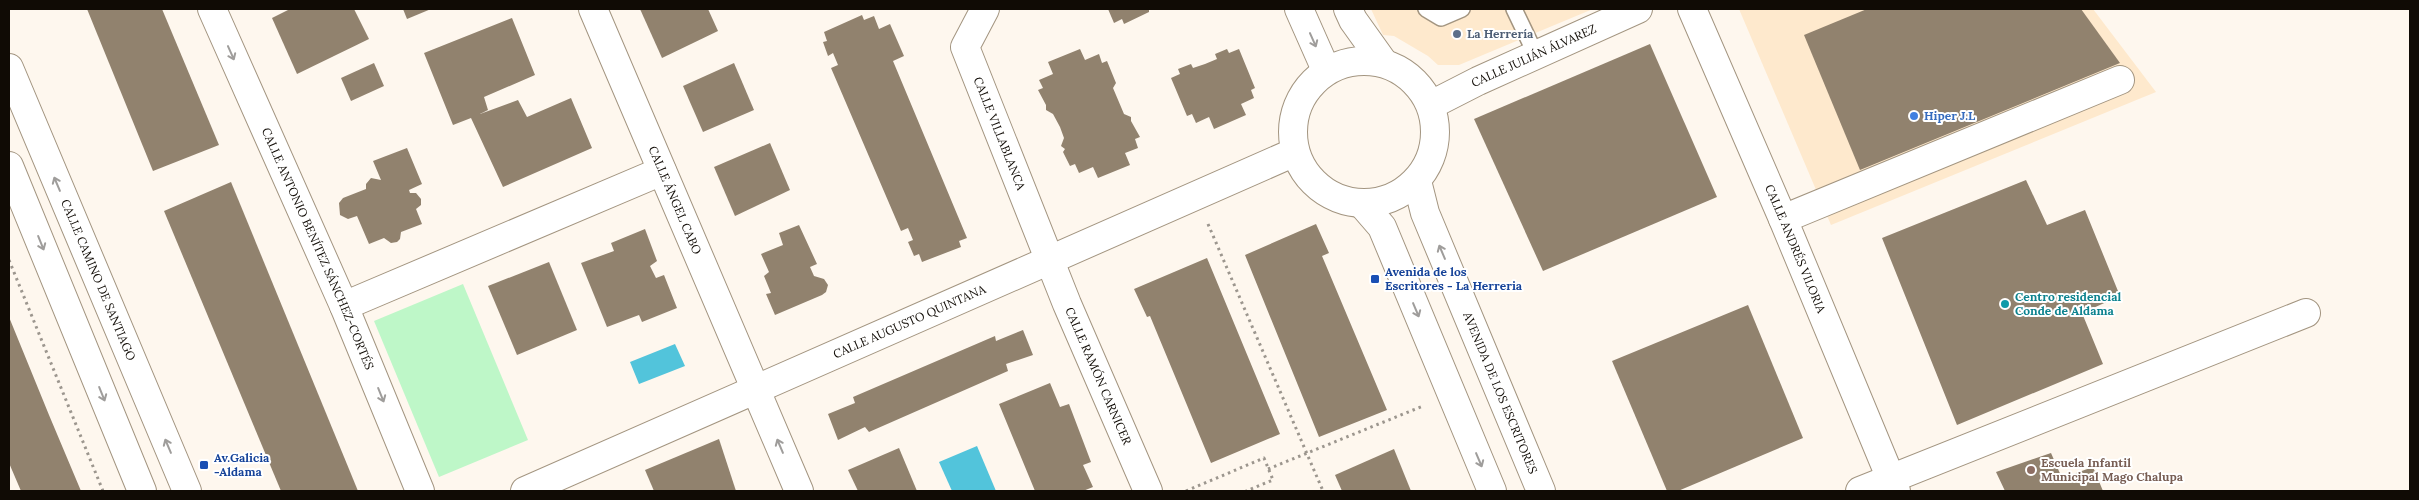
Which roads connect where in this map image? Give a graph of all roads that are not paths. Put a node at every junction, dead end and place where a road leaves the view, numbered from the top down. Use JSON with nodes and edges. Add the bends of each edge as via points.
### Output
{"nodes":[{"id":1,"x":212,"y":9,"type":"edge"},
{"id":2,"x":593,"y":9,"type":"edge"},
{"id":3,"x":985,"y":9,"type":"edge"},
{"id":4,"x":1299,"y":9,"type":"edge"},
{"id":5,"x":1348,"y":9,"type":"edge"},
{"id":6,"x":1426,"y":9,"type":"edge"},
{"id":7,"x":1462,"y":9,"type":"edge"},
{"id":8,"x":1514,"y":9,"type":"edge"},
{"id":9,"x":1638,"y":9,"type":"edge"},
{"id":10,"x":1692,"y":9,"type":"edge"},
{"id":11,"x":1536,"y":55,"type":"junction"},
{"id":12,"x":1383,"y":62,"type":"junction"},
{"id":13,"x":9,"y":68,"type":"edge"},
{"id":14,"x":1326,"y":70,"type":"junction"},
{"id":15,"x":2120,"y":80,"type":"dead end"},
{"id":16,"x":1431,"y":105,"type":"junction"},
{"id":17,"x":1295,"y":152,"type":"junction"},
{"id":18,"x":662,"y":171,"type":"junction"},
{"id":19,"x":10,"y":173,"type":"edge"},
{"id":20,"x":1417,"y":182,"type":"junction"},
{"id":21,"x":1363,"y":205,"type":"junction"},
{"id":22,"x":1783,"y":219,"type":"junction"},
{"id":23,"x":1049,"y":260,"type":"junction"},
{"id":24,"x":344,"y":306,"type":"junction"},
{"id":25,"x":2306,"y":313,"type":"dead end"},
{"id":26,"x":756,"y":391,"type":"junction"},
{"id":27,"x":1894,"y":485,"type":"edge"},
{"id":28,"x":142,"y":491,"type":"edge"},
{"id":29,"x":187,"y":491,"type":"edge"},
{"id":30,"x":420,"y":491,"type":"edge"},
{"id":31,"x":525,"y":491,"type":"edge"},
{"id":32,"x":799,"y":491,"type":"edge"},
{"id":33,"x":1148,"y":491,"type":"edge"},
{"id":34,"x":1492,"y":491,"type":"edge"},
{"id":35,"x":1541,"y":491,"type":"edge"},
{"id":36,"x":1860,"y":491,"type":"edge"}],
"edges":[{"from":1,"to":24,"type":"street","name":"CALLE ANTONIO BENÍTEZ SÁNCHEZ-CORTÉS","one_way":true},
{"from":2,"to":18,"type":"street","name":"CALLE ÁNGEL CABO"},
{"from":3,"to":23,"type":"street","name":"CALLE VILLABLANCA","via":[[965,47]]},
{"from":4,"to":14,"type":"street","one_way":true},
{"from":5,"to":12,"type":"street"},
{"from":6,"to":7,"type":"lane","via":[[1441,18]]},
{"from":8,"to":11,"type":"lane"},
{"from":9,"to":11,"type":"street","name":"CALLE JULIÁN ÁLVAREZ"},
{"from":10,"to":22,"type":"street","name":"CALLE ANDRÉS VILORIA"},
{"from":11,"to":16,"type":"street","name":"CALLE JULIÁN ÁLVAREZ"},
{"from":12,"to":14,"type":"street","via":[[1354,60]]},
{"from":12,"to":16,"type":"street","via":[[1412,78]]},
{"from":29,"to":13,"type":"street","name":"CALLE CAMINO DE SANTIAGO","one_way":true},
{"from":14,"to":17,"type":"street","via":[[1309,86],[1297,106],[1292,129]]},
{"from":15,"to":22,"type":"street"},
{"from":16,"to":20,"type":"street","via":[[1436,131],[1432,158]]},
{"from":17,"to":21,"type":"street","via":[[1309,179],[1333,198]]},
{"from":17,"to":23,"type":"street","name":"CALLE AUGUSTO QUINTANA"},
{"from":18,"to":24,"type":"street"},
{"from":18,"to":26,"type":"street","name":"CALLE ÁNGEL CABO"},
{"from":19,"to":28,"type":"street","one_way":true},
{"from":20,"to":21,"type":"street","via":[[1392,199]]},
{"from":35,"to":20,"type":"street","name":"AVENIDA DE LOS ESCRITORES","one_way":true,"via":[[1425,213]]},
{"from":21,"to":34,"type":"street","one_way":true,"via":[[1382,227]]},
{"from":22,"to":27,"type":"street","name":"CALLE ANDRÉS VILORIA"},
{"from":23,"to":26,"type":"street","name":"CALLE AUGUSTO QUINTANA"},
{"from":23,"to":33,"type":"street","name":"CALLE RAMÓN CARNICER"},
{"from":24,"to":30,"type":"street","name":"CALLE ANTONIO BENÍTEZ SÁNCHEZ-CORTÉS","one_way":true},
{"from":25,"to":27,"type":"street"},
{"from":26,"to":31,"type":"street","name":"CALLE AUGUSTO QUINTANA"},
{"from":32,"to":26,"type":"street","name":"CALLE ÁNGEL CABO","one_way":true},
{"from":27,"to":36,"type":"street"}]}
